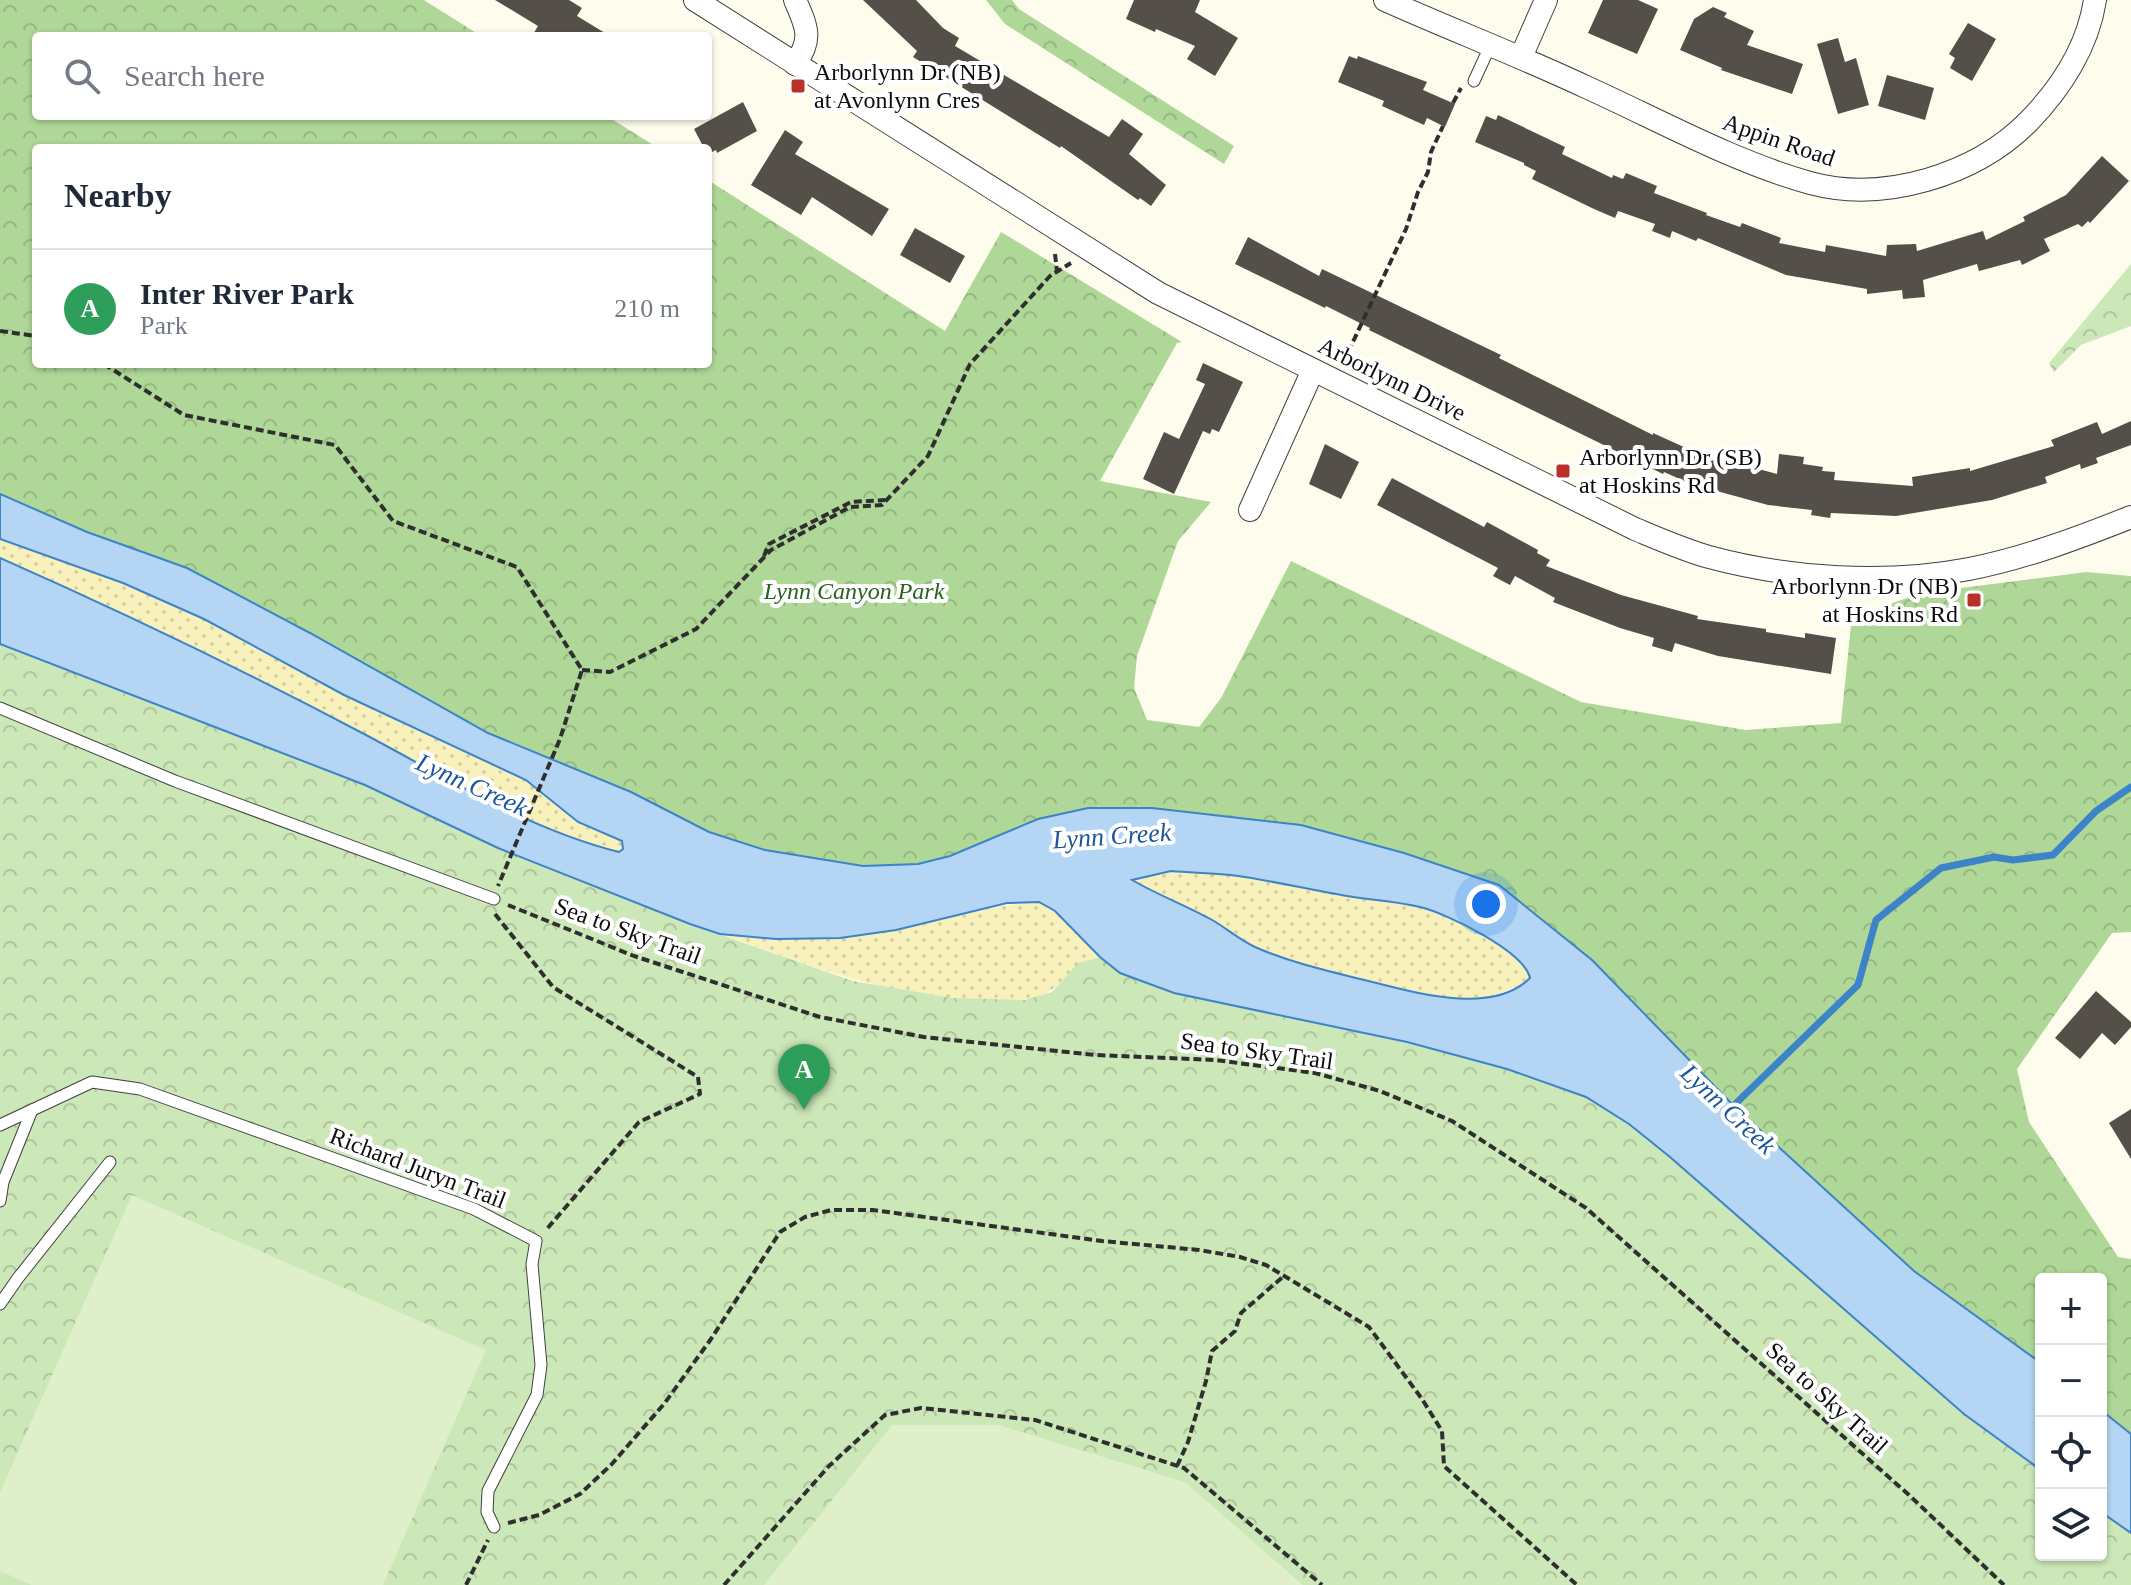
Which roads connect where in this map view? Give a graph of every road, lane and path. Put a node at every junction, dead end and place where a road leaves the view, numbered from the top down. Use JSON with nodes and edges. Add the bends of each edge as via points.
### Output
{"nodes":[{"id":1,"x":695,"y":0,"type":"edge"},
{"id":2,"x":795,"y":0,"type":"edge"},
{"id":3,"x":1385,"y":0,"type":"edge"},
{"id":4,"x":1546,"y":0,"type":"edge"},
{"id":5,"x":2095,"y":0,"type":"edge"},
{"id":6,"x":1491,"y":44,"type":"junction"},
{"id":7,"x":1521,"y":57,"type":"junction"},
{"id":8,"x":795,"y":64,"type":"junction"},
{"id":9,"x":1474,"y":81,"type":"dead end"},
{"id":10,"x":1443,"y":126,"type":"dead end"},
{"id":11,"x":1054,"y":249,"type":"dead end"},
{"id":12,"x":1090,"y":251,"type":"junction"},
{"id":13,"x":1057,"y":271,"type":"junction"},
{"id":14,"x":0,"y":331,"type":"edge"},
{"id":15,"x":32,"y":335,"type":"edge"},
{"id":16,"x":110,"y":368,"type":"edge"},
{"id":17,"x":1313,"y":370,"type":"junction"},
{"id":18,"x":1335,"y":380,"type":"junction"},
{"id":19,"x":1250,"y":510,"type":"dead end"},
{"id":20,"x":2129,"y":524,"type":"edge"},
{"id":21,"x":582,"y":670,"type":"junction"},
{"id":22,"x":0,"y":708,"type":"edge"},
{"id":23,"x":501,"y":875,"type":"dead end"},
{"id":24,"x":494,"y":899,"type":"junction"},
{"id":25,"x":32,"y":1110,"type":"junction"},
{"id":26,"x":0,"y":1125,"type":"edge"},
{"id":27,"x":110,"y":1162,"type":"dead end"},
{"id":28,"x":0,"y":1201,"type":"edge"},
{"id":29,"x":536,"y":1241,"type":"junction"},
{"id":30,"x":1285,"y":1275,"type":"junction"},
{"id":31,"x":0,"y":1288,"type":"edge"},
{"id":32,"x":1,"y":1303,"type":"edge"},
{"id":33,"x":1177,"y":1466,"type":"junction"},
{"id":34,"x":494,"y":1527,"type":"junction"},
{"id":35,"x":466,"y":1585,"type":"edge"},
{"id":36,"x":724,"y":1585,"type":"edge"},
{"id":37,"x":1322,"y":1585,"type":"edge"},
{"id":38,"x":1577,"y":1585,"type":"edge"},
{"id":39,"x":2004,"y":1585,"type":"edge"}],
"edges":[{"from":1,"to":8,"type":"street","name":"Arborlynn Drive"},
{"from":2,"to":8,"type":"street","via":[[808,37]]},
{"from":3,"to":6,"type":"street","name":"Appin Road"},
{"from":4,"to":7,"type":"street"},
{"from":5,"to":7,"type":"street","name":"Appin Road","via":[[2081,46],[2063,79],[2023,127],[1967,165],[1875,188],[1812,183],[1742,159]]},
{"from":6,"to":7,"type":"street","name":"Appin Road"},
{"from":6,"to":9,"type":"lane"},
{"from":8,"to":12,"type":"street","name":"Arborlynn Drive"},
{"from":10,"to":18,"type":"path","via":[[1406,229]]},
{"from":11,"to":13,"type":"path"},
{"from":12,"to":13,"type":"path"},
{"from":12,"to":17,"type":"street","name":"Arborlynn Drive","via":[[1158,293]]},
{"from":13,"to":21,"type":"path","via":[[970,364],[928,456],[882,505],[850,507],[771,550],[696,629],[610,672]]},
{"from":14,"to":15,"type":"path"},
{"from":16,"to":21,"type":"path","via":[[184,415],[335,445],[393,521],[517,567]]},
{"from":17,"to":18,"type":"street","name":"Arborlynn Drive"},
{"from":17,"to":19,"type":"street"},
{"from":18,"to":20,"type":"street","name":"Arborlynn Drive","via":[[1635,529],[1747,566],[1849,577],[1943,573]]},
{"from":21,"to":23,"type":"path","via":[[560,739]]},
{"from":22,"to":24,"type":"lane","via":[[175,781]]},
{"from":24,"to":29,"type":"path","via":[[495,915],[553,987],[698,1077],[700,1094],[639,1122]]},
{"from":24,"to":39,"type":"path","name":"Sea to Sky Trail","via":[[634,956],[820,1017],[939,1039],[1315,1073],[1380,1091],[1452,1121],[1586,1208]]},
{"from":25,"to":26,"type":"lane","name":"Richard Juryn Trail"},
{"from":25,"to":28,"type":"lane"},
{"from":25,"to":29,"type":"lane","name":"Richard Juryn Trail","via":[[92,1082],[140,1089],[474,1209]]},
{"from":27,"to":32,"type":"lane"},
{"from":29,"to":34,"type":"lane","via":[[532,1264],[541,1365],[537,1395],[488,1491],[487,1512]]},
{"from":30,"to":33,"type":"path","via":[[1241,1313],[1235,1331],[1212,1351]]},
{"from":30,"to":34,"type":"path","via":[[1240,1257],[1199,1250],[873,1210],[831,1210],[805,1217],[780,1232],[664,1404],[611,1465],[580,1494],[539,1515]]},
{"from":30,"to":38,"type":"path","via":[[1369,1327],[1442,1431],[1444,1466]]},
{"from":31,"to":32,"type":"lane"},
{"from":33,"to":36,"type":"path","via":[[1035,1420],[921,1408],[885,1415],[829,1466]]},
{"from":33,"to":37,"type":"path"},
{"from":34,"to":35,"type":"path"}]}
